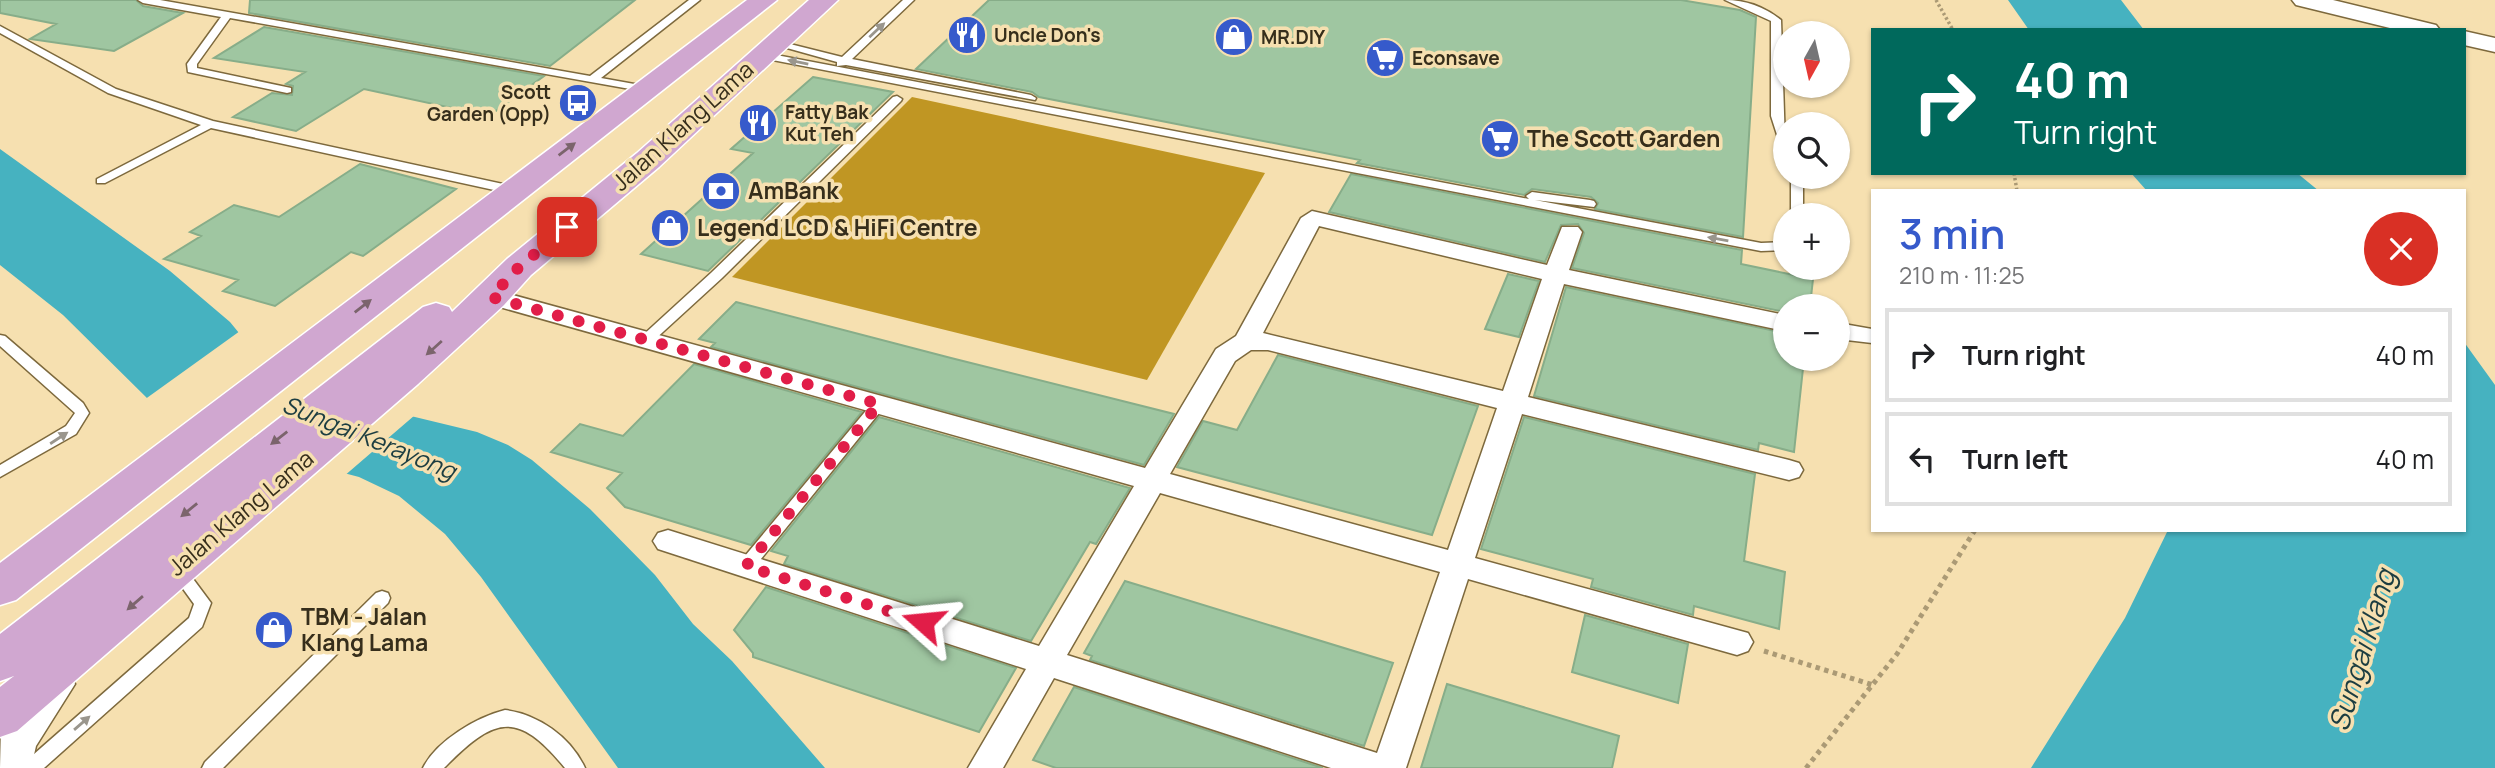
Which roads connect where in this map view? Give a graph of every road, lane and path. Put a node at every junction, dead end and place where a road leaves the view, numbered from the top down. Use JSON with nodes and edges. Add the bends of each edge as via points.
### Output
{"nodes":[{"id":1,"x":143,"y":0,"type":"edge"},
{"id":2,"x":695,"y":0,"type":"edge"},
{"id":3,"x":763,"y":0,"type":"edge"},
{"id":4,"x":824,"y":0,"type":"edge"},
{"id":5,"x":909,"y":0,"type":"edge"},
{"id":6,"x":1730,"y":0,"type":"edge"},
{"id":7,"x":1937,"y":0,"type":"edge"},
{"id":8,"x":2304,"y":0,"type":"edge"},
{"id":9,"x":228,"y":15,"type":"junction"},
{"id":10,"x":1952,"y":28,"type":"edge"},
{"id":11,"x":2420,"y":28,"type":"edge"},
{"id":12,"x":0,"y":29,"type":"edge"},
{"id":13,"x":2466,"y":38,"type":"edge"},
{"id":14,"x":2495,"y":45,"type":"edge"},
{"id":15,"x":768,"y":49,"type":"junction"},
{"id":16,"x":840,"y":65,"type":"junction"},
{"id":17,"x":593,"y":79,"type":"junction"},
{"id":18,"x":646,"y":89,"type":"junction"},
{"id":19,"x":287,"y":90,"type":"dead end"},
{"id":20,"x":897,"y":99,"type":"dead end"},
{"id":21,"x":1777,"y":112,"type":"edge"},
{"id":22,"x":210,"y":124,"type":"junction"},
{"id":23,"x":101,"y":181,"type":"dead end"},
{"id":24,"x":512,"y":190,"type":"junction"},
{"id":25,"x":1590,"y":204,"type":"dead end"},
{"id":26,"x":1570,"y":232,"type":"dead end"},
{"id":27,"x":1773,"y":246,"type":"edge"},
{"id":28,"x":519,"y":267,"type":"junction"},
{"id":29,"x":1556,"y":275,"type":"junction"},
{"id":30,"x":491,"y":297,"type":"junction"},
{"id":31,"x":1773,"y":320,"type":"edge"},
{"id":32,"x":1850,"y":333,"type":"edge"},
{"id":33,"x":1866,"y":336,"type":"dead end"},
{"id":34,"x":0,"y":339,"type":"edge"},
{"id":35,"x":647,"y":339,"type":"junction"},
{"id":36,"x":1246,"y":341,"type":"junction"},
{"id":37,"x":387,"y":371,"type":"junction"},
{"id":38,"x":1514,"y":401,"type":"junction"},
{"id":39,"x":879,"y":404,"type":"junction"},
{"id":40,"x":1789,"y":470,"type":"dead end"},
{"id":41,"x":0,"y":472,"type":"edge"},
{"id":42,"x":261,"y":474,"type":"junction"},
{"id":43,"x":1153,"y":480,"type":"junction"},
{"id":44,"x":1974,"y":532,"type":"edge"},
{"id":45,"x":66,"y":536,"type":"junction"},
{"id":46,"x":668,"y":541,"type":"dead end"},
{"id":47,"x":0,"y":556,"type":"edge"},
{"id":48,"x":746,"y":566,"type":"junction"},
{"id":49,"x":1459,"y":566,"type":"junction"},
{"id":50,"x":176,"y":568,"type":"junction"},
{"id":51,"x":0,"y":587,"type":"edge"},
{"id":52,"x":382,"y":598,"type":"dead end"},
{"id":53,"x":1737,"y":642,"type":"joint"},
{"id":54,"x":73,"y":655,"type":"junction"},
{"id":55,"x":0,"y":661,"type":"edge"},
{"id":56,"x":1049,"y":662,"type":"junction"},
{"id":57,"x":1873,"y":685,"type":"junction"},
{"id":58,"x":0,"y":716,"type":"edge"},
{"id":59,"x":9,"y":768,"type":"edge"},
{"id":60,"x":31,"y":768,"type":"edge"},
{"id":61,"x":211,"y":768,"type":"edge"},
{"id":62,"x":432,"y":768,"type":"edge"},
{"id":63,"x":576,"y":768,"type":"edge"},
{"id":64,"x":985,"y":768,"type":"edge"},
{"id":65,"x":1378,"y":768,"type":"edge"},
{"id":66,"x":1389,"y":768,"type":"edge"},
{"id":67,"x":1807,"y":768,"type":"edge"}],
"edges":[{"from":1,"to":9,"type":"lane"},
{"from":2,"to":17,"type":"lane"},
{"from":3,"to":18,"type":"main road","name":"Jalan Klang Lama"},
{"from":4,"to":15,"type":"main road","name":"Jalan Klang Lama"},
{"from":16,"to":5,"type":"lane","one_way":true},
{"from":6,"to":21,"type":"lane","via":[[1776,20]]},
{"from":7,"to":10,"type":"path"},
{"from":8,"to":11,"type":"street"},
{"from":9,"to":17,"type":"lane"},
{"from":9,"to":19,"type":"lane","via":[[191,70]]},
{"from":12,"to":22,"type":"lane","via":[[112,91]]},
{"from":13,"to":14,"type":"street"},
{"from":16,"to":15,"type":"lane","one_way":true},
{"from":15,"to":16,"type":"lane"},
{"from":15,"to":28,"type":"main road","name":"Jalan Klang Lama","via":[[648,160]]},
{"from":16,"to":25,"type":"lane","via":[[1493,190]]},
{"from":27,"to":16,"type":"lane","one_way":true,"via":[[1539,206]]},
{"from":17,"to":18,"type":"lane"},
{"from":24,"to":18,"type":"main road","name":"Jalan Klang Lama","one_way":true},
{"from":20,"to":35,"type":"lane"},
{"from":22,"to":23,"type":"lane"},
{"from":22,"to":24,"type":"lane"},
{"from":45,"to":24,"type":"main road","name":"Jalan Klang Lama","one_way":true},
{"from":26,"to":29,"type":"street"},
{"from":28,"to":30,"type":"main road","name":"Jalan Klang Lama"},
{"from":28,"to":37,"type":"main road","via":[[467,290]]},
{"from":29,"to":31,"type":"street"},
{"from":29,"to":36,"type":"street","via":[[1312,218]]},
{"from":29,"to":38,"type":"street"},
{"from":30,"to":35,"type":"street"},
{"from":30,"to":37,"type":"main road","name":"Jalan Klang Lama","one_way":true},
{"from":32,"to":33,"type":"street"},
{"from":41,"to":34,"type":"lane","one_way":true,"via":[[71,430],[82,413]]},
{"from":35,"to":39,"type":"street"},
{"from":36,"to":38,"type":"street","via":[[1268,342]]},
{"from":36,"to":43,"type":"street","via":[[1225,355]]},
{"from":37,"to":42,"type":"main road","name":"Jalan Klang Lama","one_way":true},
{"from":38,"to":40,"type":"street"},
{"from":38,"to":49,"type":"street"},
{"from":39,"to":43,"type":"street"},
{"from":39,"to":48,"type":"lane"},
{"from":42,"to":50,"type":"main road","name":"Jalan Klang Lama"},
{"from":42,"to":55,"type":"main road","one_way":true},
{"from":43,"to":49,"type":"street"},
{"from":43,"to":56,"type":"street"},
{"from":44,"to":57,"type":"path","via":[[1948,579]]},
{"from":45,"to":47,"type":"main road"},
{"from":45,"to":51,"type":"main road","name":"Jalan Klang Lama"},
{"from":46,"to":48,"type":"street"},
{"from":48,"to":56,"type":"street"},
{"from":49,"to":53,"type":"street"},
{"from":49,"to":66,"type":"street"},
{"from":50,"to":54,"type":"main road","name":"Jalan Klang Lama","one_way":true},
{"from":60,"to":50,"type":"lane","one_way":true,"via":[[196,622],[203,603]]},
{"from":52,"to":61,"type":"lane"},
{"from":53,"to":57,"type":"path"},
{"from":54,"to":58,"type":"main road","name":"Jalan Klang Lama"},
{"from":54,"to":59,"type":"street","via":[[16,740]]},
{"from":56,"to":64,"type":"street"},
{"from":56,"to":65,"type":"street"},
{"from":57,"to":67,"type":"path"},
{"from":62,"to":63,"type":"lane","via":[[473,728],[512,717],[537,726],[558,743]]}]}
